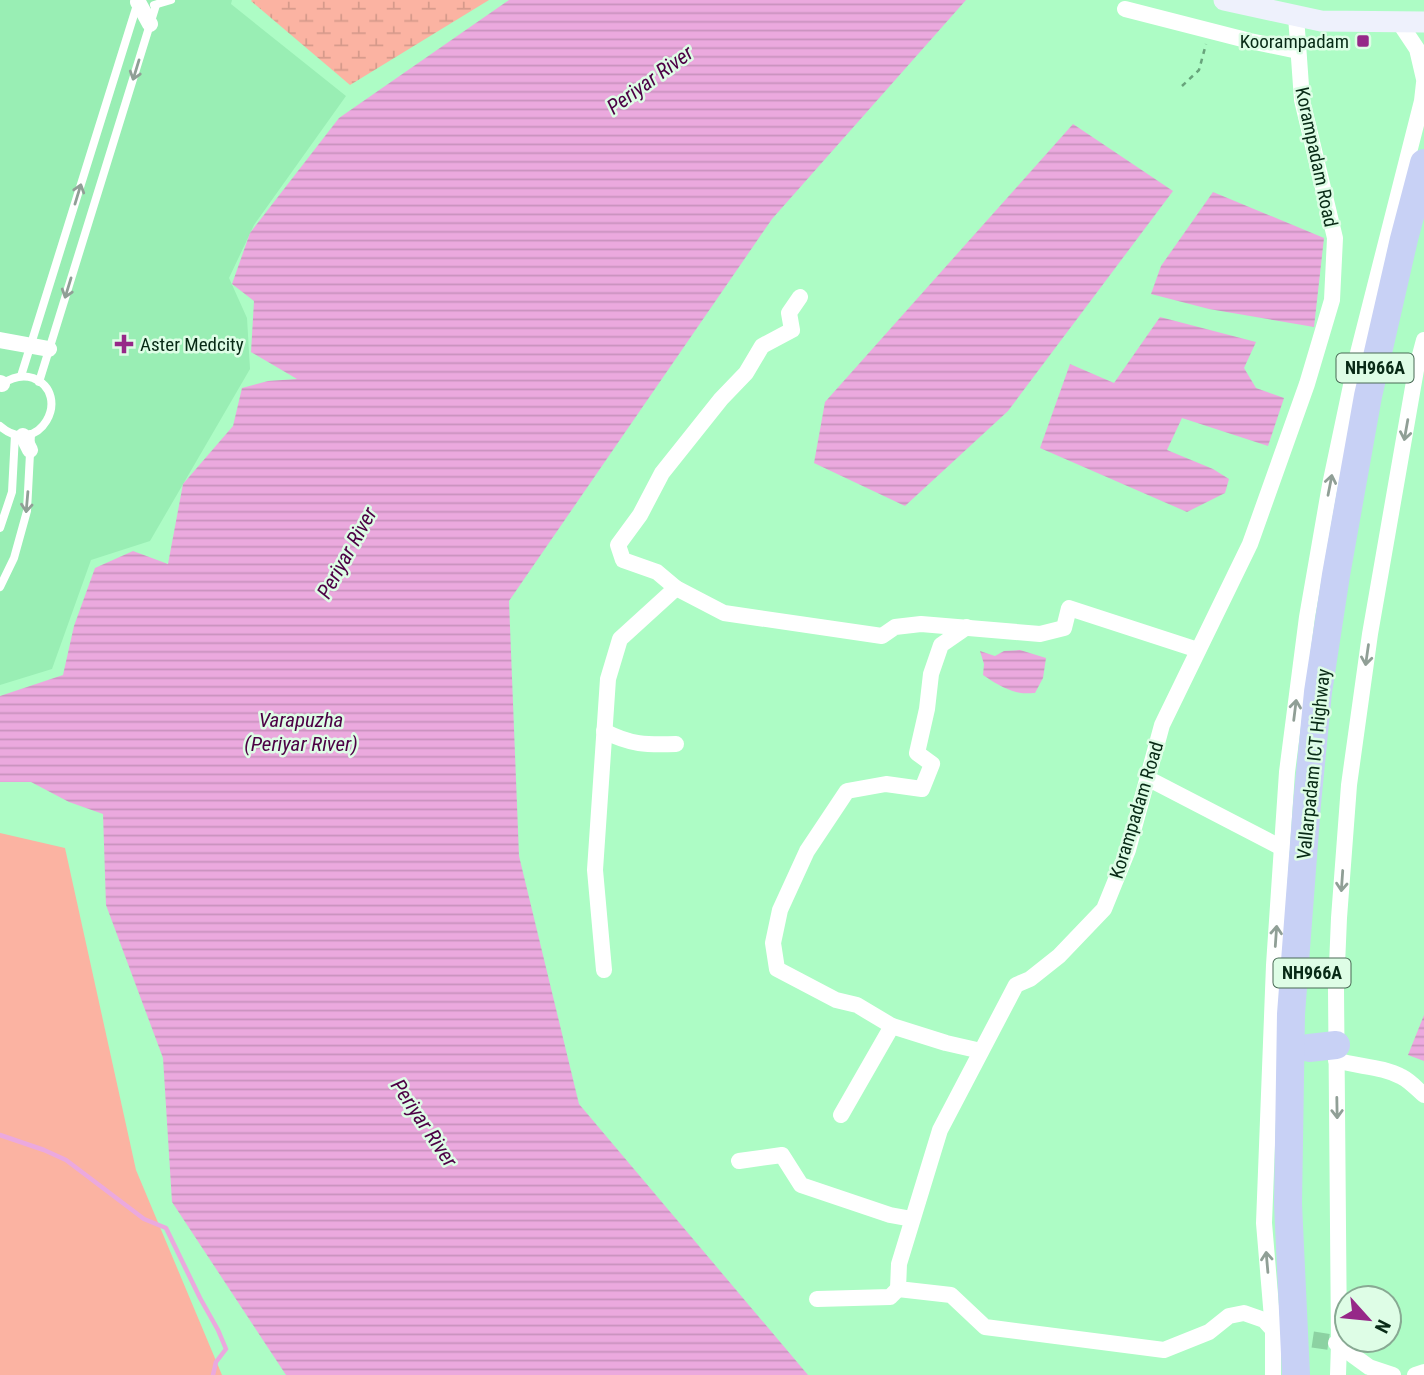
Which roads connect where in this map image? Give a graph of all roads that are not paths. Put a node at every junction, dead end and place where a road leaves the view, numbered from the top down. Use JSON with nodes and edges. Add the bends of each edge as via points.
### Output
{"nodes":[{"id":1,"x":171,"y":0,"type":"edge"},
{"id":2,"x":1224,"y":0,"type":"edge"},
{"id":3,"x":136,"y":1,"type":"edge"},
{"id":4,"x":156,"y":5,"type":"junction"},
{"id":5,"x":1125,"y":9,"type":"dead end"},
{"id":6,"x":1296,"y":16,"type":"junction"},
{"id":7,"x":1399,"y":22,"type":"junction"},
{"id":8,"x":1423,"y":22,"type":"edge"},
{"id":9,"x":150,"y":24,"type":"junction"},
{"id":10,"x":1298,"y":51,"type":"junction"},
{"id":11,"x":1424,"y":81,"type":"edge"},
{"id":12,"x":1424,"y":163,"type":"edge"},
{"id":13,"x":1395,"y":204,"type":"junction"},
{"id":14,"x":1424,"y":218,"type":"edge"},
{"id":15,"x":1424,"y":237,"type":"edge"},
{"id":16,"x":800,"y":297,"type":"dead end"},
{"id":17,"x":1424,"y":340,"type":"edge"},
{"id":18,"x":0,"y":341,"type":"edge"},
{"id":19,"x":30,"y":346,"type":"junction"},
{"id":20,"x":49,"y":349,"type":"junction"},
{"id":21,"x":21,"y":376,"type":"junction"},
{"id":22,"x":39,"y":382,"type":"junction"},
{"id":23,"x":1,"y":384,"type":"edge"},
{"id":24,"x":0,"y":426,"type":"edge"},
{"id":25,"x":25,"y":439,"type":"junction"},
{"id":26,"x":0,"y":528,"type":"edge"},
{"id":27,"x":1345,"y":574,"type":"junction"},
{"id":28,"x":0,"y":587,"type":"edge"},
{"id":29,"x":676,"y":588,"type":"junction"},
{"id":30,"x":967,"y":627,"type":"junction"},
{"id":31,"x":1198,"y":650,"type":"junction"},
{"id":32,"x":604,"y":731,"type":"junction"},
{"id":33,"x":676,"y":744,"type":"dead end"},
{"id":34,"x":1147,"y":778,"type":"junction"},
{"id":35,"x":1282,"y":848,"type":"junction"},
{"id":36,"x":604,"y":970,"type":"dead end"},
{"id":37,"x":1282,"y":1015,"type":"junction"},
{"id":38,"x":892,"y":1027,"type":"junction"},
{"id":39,"x":981,"y":1051,"type":"junction"},
{"id":40,"x":1327,"y":1051,"type":"junction"},
{"id":41,"x":1424,"y":1095,"type":"edge"},
{"id":42,"x":841,"y":1115,"type":"dead end"},
{"id":43,"x":738,"y":1161,"type":"dead end"},
{"id":44,"x":912,"y":1219,"type":"junction"},
{"id":45,"x":1335,"y":1284,"type":"edge"},
{"id":46,"x":898,"y":1289,"type":"junction"},
{"id":47,"x":817,"y":1299,"type":"dead end"},
{"id":48,"x":1280,"y":1333,"type":"junction"},
{"id":49,"x":1337,"y":1354,"type":"edge"},
{"id":50,"x":1352,"y":1354,"type":"tunnel mouth"},
{"id":51,"x":1424,"y":1372,"type":"edge"},
{"id":52,"x":1273,"y":1375,"type":"edge"},
{"id":53,"x":1296,"y":1375,"type":"edge"},
{"id":54,"x":1315,"y":1375,"type":"edge"},
{"id":55,"x":1338,"y":1375,"type":"edge"},
{"id":56,"x":1393,"y":1375,"type":"edge"},
{"id":57,"x":1415,"y":1375,"type":"edge"}],
"edges":[{"from":1,"to":4,"type":"lane"},
{"from":2,"to":6,"type":"main road"},
{"from":3,"to":4,"type":"lane"},
{"from":3,"to":9,"type":"street"},
{"from":19,"to":3,"type":"lane","one_way":true},
{"from":4,"to":9,"type":"lane"},
{"from":5,"to":10,"type":"street"},
{"from":6,"to":7,"type":"main road","via":[[1321,21]]},
{"from":6,"to":10,"type":"street","name":"Korampadam Road"},
{"from":7,"to":8,"type":"main road"},
{"from":7,"to":11,"type":"street","via":[[1417,49]]},
{"from":9,"to":20,"type":"lane","one_way":true},
{"from":10,"to":31,"type":"street","name":"Korampadam Road","via":[[1302,100],[1335,238],[1332,300],[1250,544]]},
{"from":11,"to":13,"type":"street"},
{"from":12,"to":27,"type":"highway","name":"Vallarpadam ICT Highway","number":"NH966A","via":[[1368,396]]},
{"from":13,"to":14,"type":"street"},
{"from":35,"to":13,"type":"street","one_way":true,"via":[[1289,759],[1323,524]]},
{"from":15,"to":27,"type":"highway","name":"Vallarpadam ICT Highway","number":"NH966A"},
{"from":16,"to":29,"type":"street","via":[[789,313],[792,330],[762,346],[746,373],[662,472],[618,545],[623,560],[657,572]]},
{"from":17,"to":40,"type":"street","one_way":true,"via":[[1370,634],[1349,785],[1336,989]]},
{"from":18,"to":19,"type":"street"},
{"from":19,"to":20,"type":"street"},
{"from":19,"to":21,"type":"lane"},
{"from":20,"to":22,"type":"lane"},
{"from":21,"to":22,"type":"lane"},
{"from":21,"to":23,"type":"lane"},
{"from":22,"to":25,"type":"lane","via":[[47,389],[51,410],[41,429]]},
{"from":24,"to":25,"type":"lane"},
{"from":25,"to":26,"type":"lane"},
{"from":25,"to":28,"type":"lane","one_way":true,"via":[[27,511]]},
{"from":27,"to":37,"type":"highway","name":"Vallarpadam ICT Highway","number":"NH966A","via":[[1318,692]]},
{"from":27,"to":40,"type":"highway","name":"Vallarpadam ICT Highway","number":"NH966A","via":[[1310,1012]]},
{"from":29,"to":30,"type":"street","via":[[724,613],[882,636],[895,626]]},
{"from":29,"to":32,"type":"street","via":[[620,639],[608,680]]},
{"from":30,"to":31,"type":"street","via":[[1040,634],[1064,628],[1069,608]]},
{"from":30,"to":38,"type":"street","via":[[941,645],[931,674],[917,753],[932,764],[922,789],[886,784],[847,791],[807,850],[780,910],[773,943],[777,969],[836,1000],[857,1005]]},
{"from":31,"to":34,"type":"street","name":"Korampadam Road","via":[[1162,724]]},
{"from":32,"to":33,"type":"street","via":[[623,741]]},
{"from":32,"to":36,"type":"street","via":[[595,870]]},
{"from":34,"to":35,"type":"street"},
{"from":34,"to":39,"type":"street","name":"Korampadam Road","via":[[1128,850],[1104,909],[1059,956],[1016,985]]},
{"from":37,"to":35,"type":"street","one_way":true},
{"from":48,"to":37,"type":"street","one_way":true,"via":[[1264,1223]]},
{"from":37,"to":53,"type":"highway","name":"Vallarpadam ICT Highway","number":"NH966A"},
{"from":38,"to":39,"type":"street"},
{"from":38,"to":42,"type":"street"},
{"from":39,"to":44,"type":"street","name":"Korampadam Road","via":[[940,1130]]},
{"from":40,"to":41,"type":"street","via":[[1351,1065],[1402,1077]]},
{"from":40,"to":45,"type":"street","one_way":true},
{"from":40,"to":54,"type":"highway","name":"Vallarpadam ICT Highway","number":"NH966A","via":[[1307,1201]]},
{"from":43,"to":44,"type":"street","via":[[782,1155],[802,1185]]},
{"from":44,"to":46,"type":"street","name":"Korampadam Road","via":[[898,1264]]},
{"from":46,"to":47,"type":"street","via":[[890,1297]]},
{"from":46,"to":48,"type":"street","via":[[951,1295],[985,1327],[1164,1350],[1244,1312]]},
{"from":48,"to":52,"type":"street"},
{"from":49,"to":55,"type":"street"},
{"from":50,"to":56,"type":"street","via":[[1369,1367]]},
{"from":51,"to":57,"type":"street"}]}
